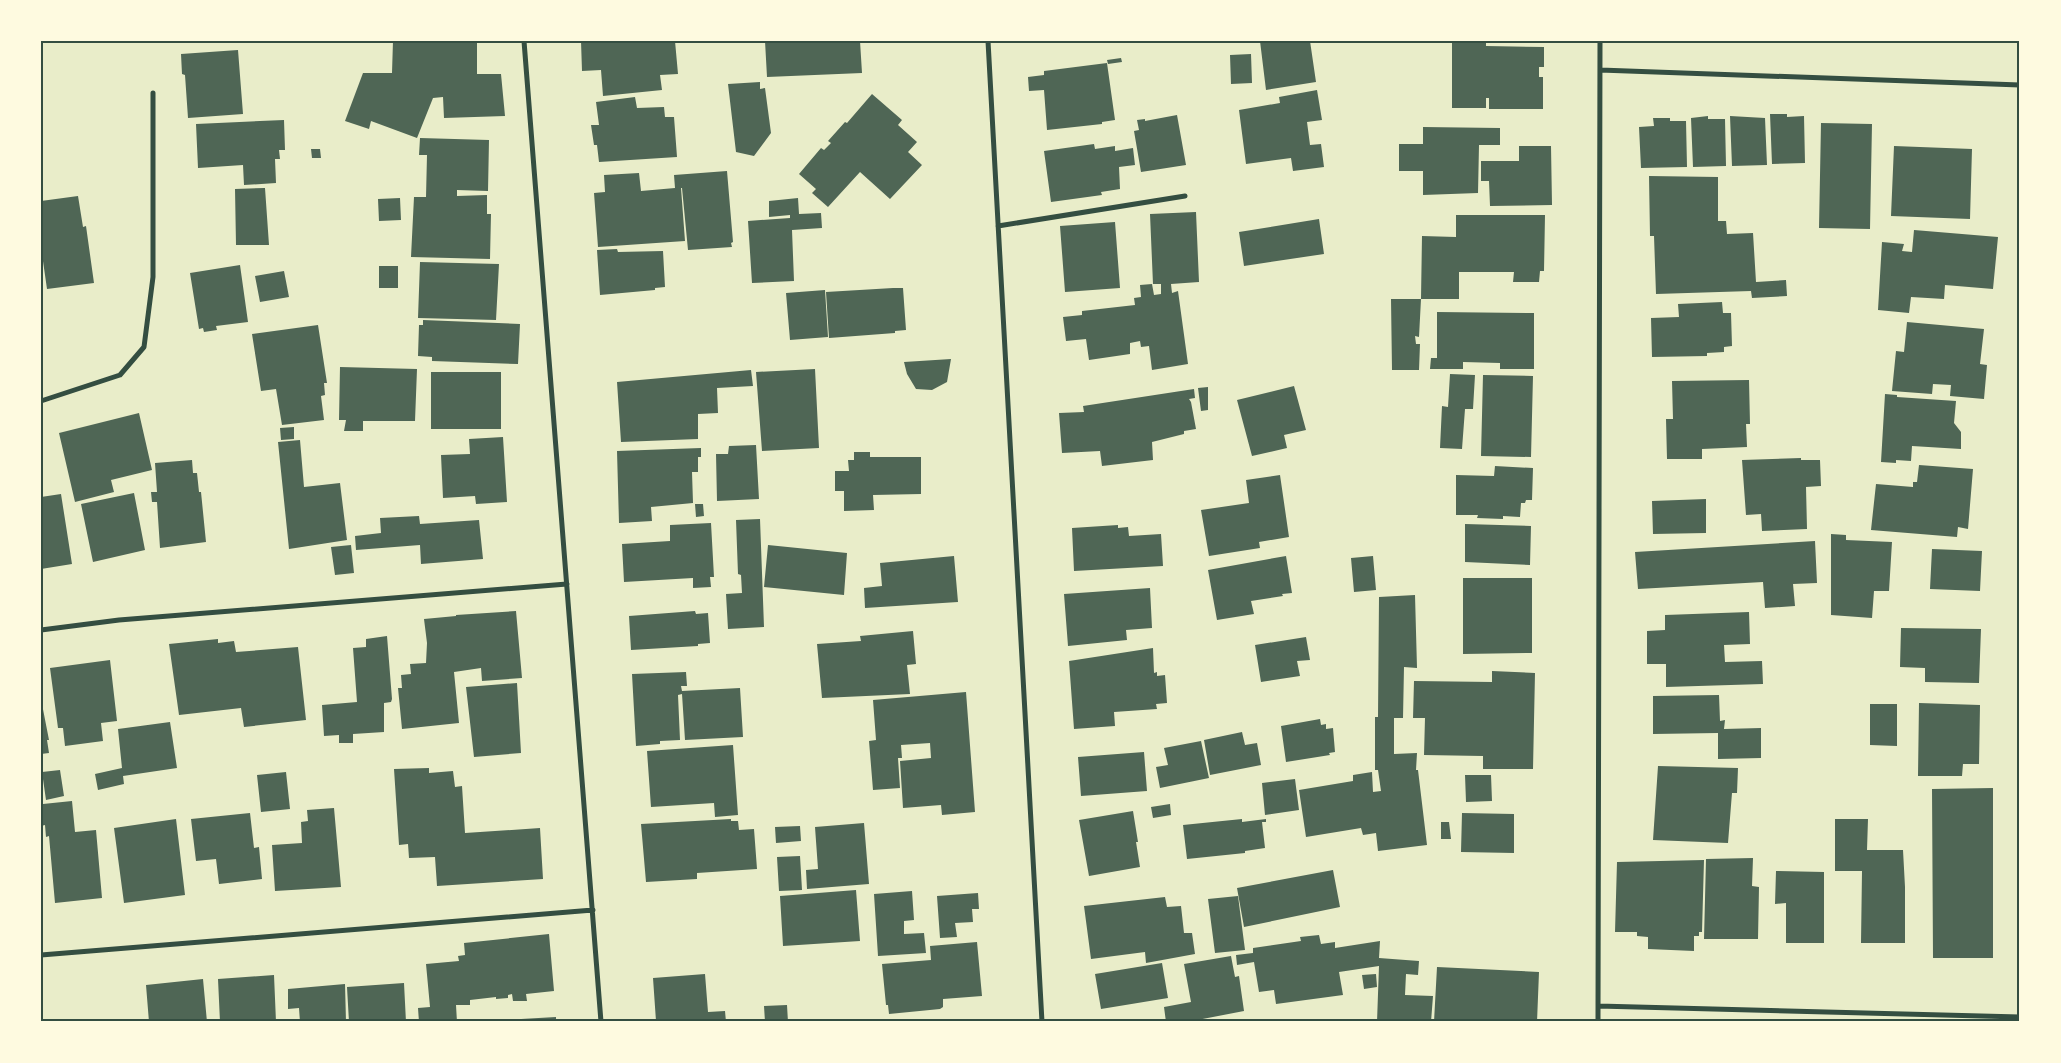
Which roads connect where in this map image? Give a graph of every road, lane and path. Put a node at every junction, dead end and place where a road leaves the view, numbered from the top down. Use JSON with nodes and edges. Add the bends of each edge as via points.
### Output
{"nodes":[{"id":1,"x":524,"y":41,"type":"edge"},
{"id":2,"x":988,"y":41,"type":"edge"},
{"id":3,"x":1600,"y":41,"type":"edge"},
{"id":4,"x":1600,"y":70,"type":"junction"},
{"id":5,"x":2020,"y":85,"type":"edge"},
{"id":6,"x":153,"y":93,"type":"dead end"},
{"id":7,"x":1186,"y":196,"type":"dead end"},
{"id":8,"x":998,"y":226,"type":"junction"},
{"id":9,"x":41,"y":401,"type":"edge"},
{"id":10,"x":567,"y":584,"type":"junction"},
{"id":11,"x":41,"y":630,"type":"edge"},
{"id":12,"x":593,"y":910,"type":"junction"},
{"id":13,"x":41,"y":954,"type":"edge"},
{"id":14,"x":1598,"y":1006,"type":"junction"},
{"id":15,"x":2020,"y":1017,"type":"edge"},
{"id":16,"x":602,"y":1022,"type":"edge"},
{"id":17,"x":1042,"y":1022,"type":"edge"},
{"id":18,"x":1598,"y":1022,"type":"edge"}],
"edges":[{"from":1,"to":10,"type":"street"},
{"from":2,"to":8,"type":"street"},
{"from":3,"to":4,"type":"street"},
{"from":4,"to":5,"type":"street"},
{"from":4,"to":14,"type":"street"},
{"from":6,"to":9,"type":"street","via":[[153,277],[144,347],[120,374]]},
{"from":7,"to":8,"type":"street"},
{"from":8,"to":17,"type":"street"},
{"from":10,"to":11,"type":"street","via":[[119,620]]},
{"from":10,"to":12,"type":"street"},
{"from":12,"to":13,"type":"street"},
{"from":12,"to":16,"type":"street"},
{"from":14,"to":15,"type":"street"},
{"from":14,"to":18,"type":"street"}]}
